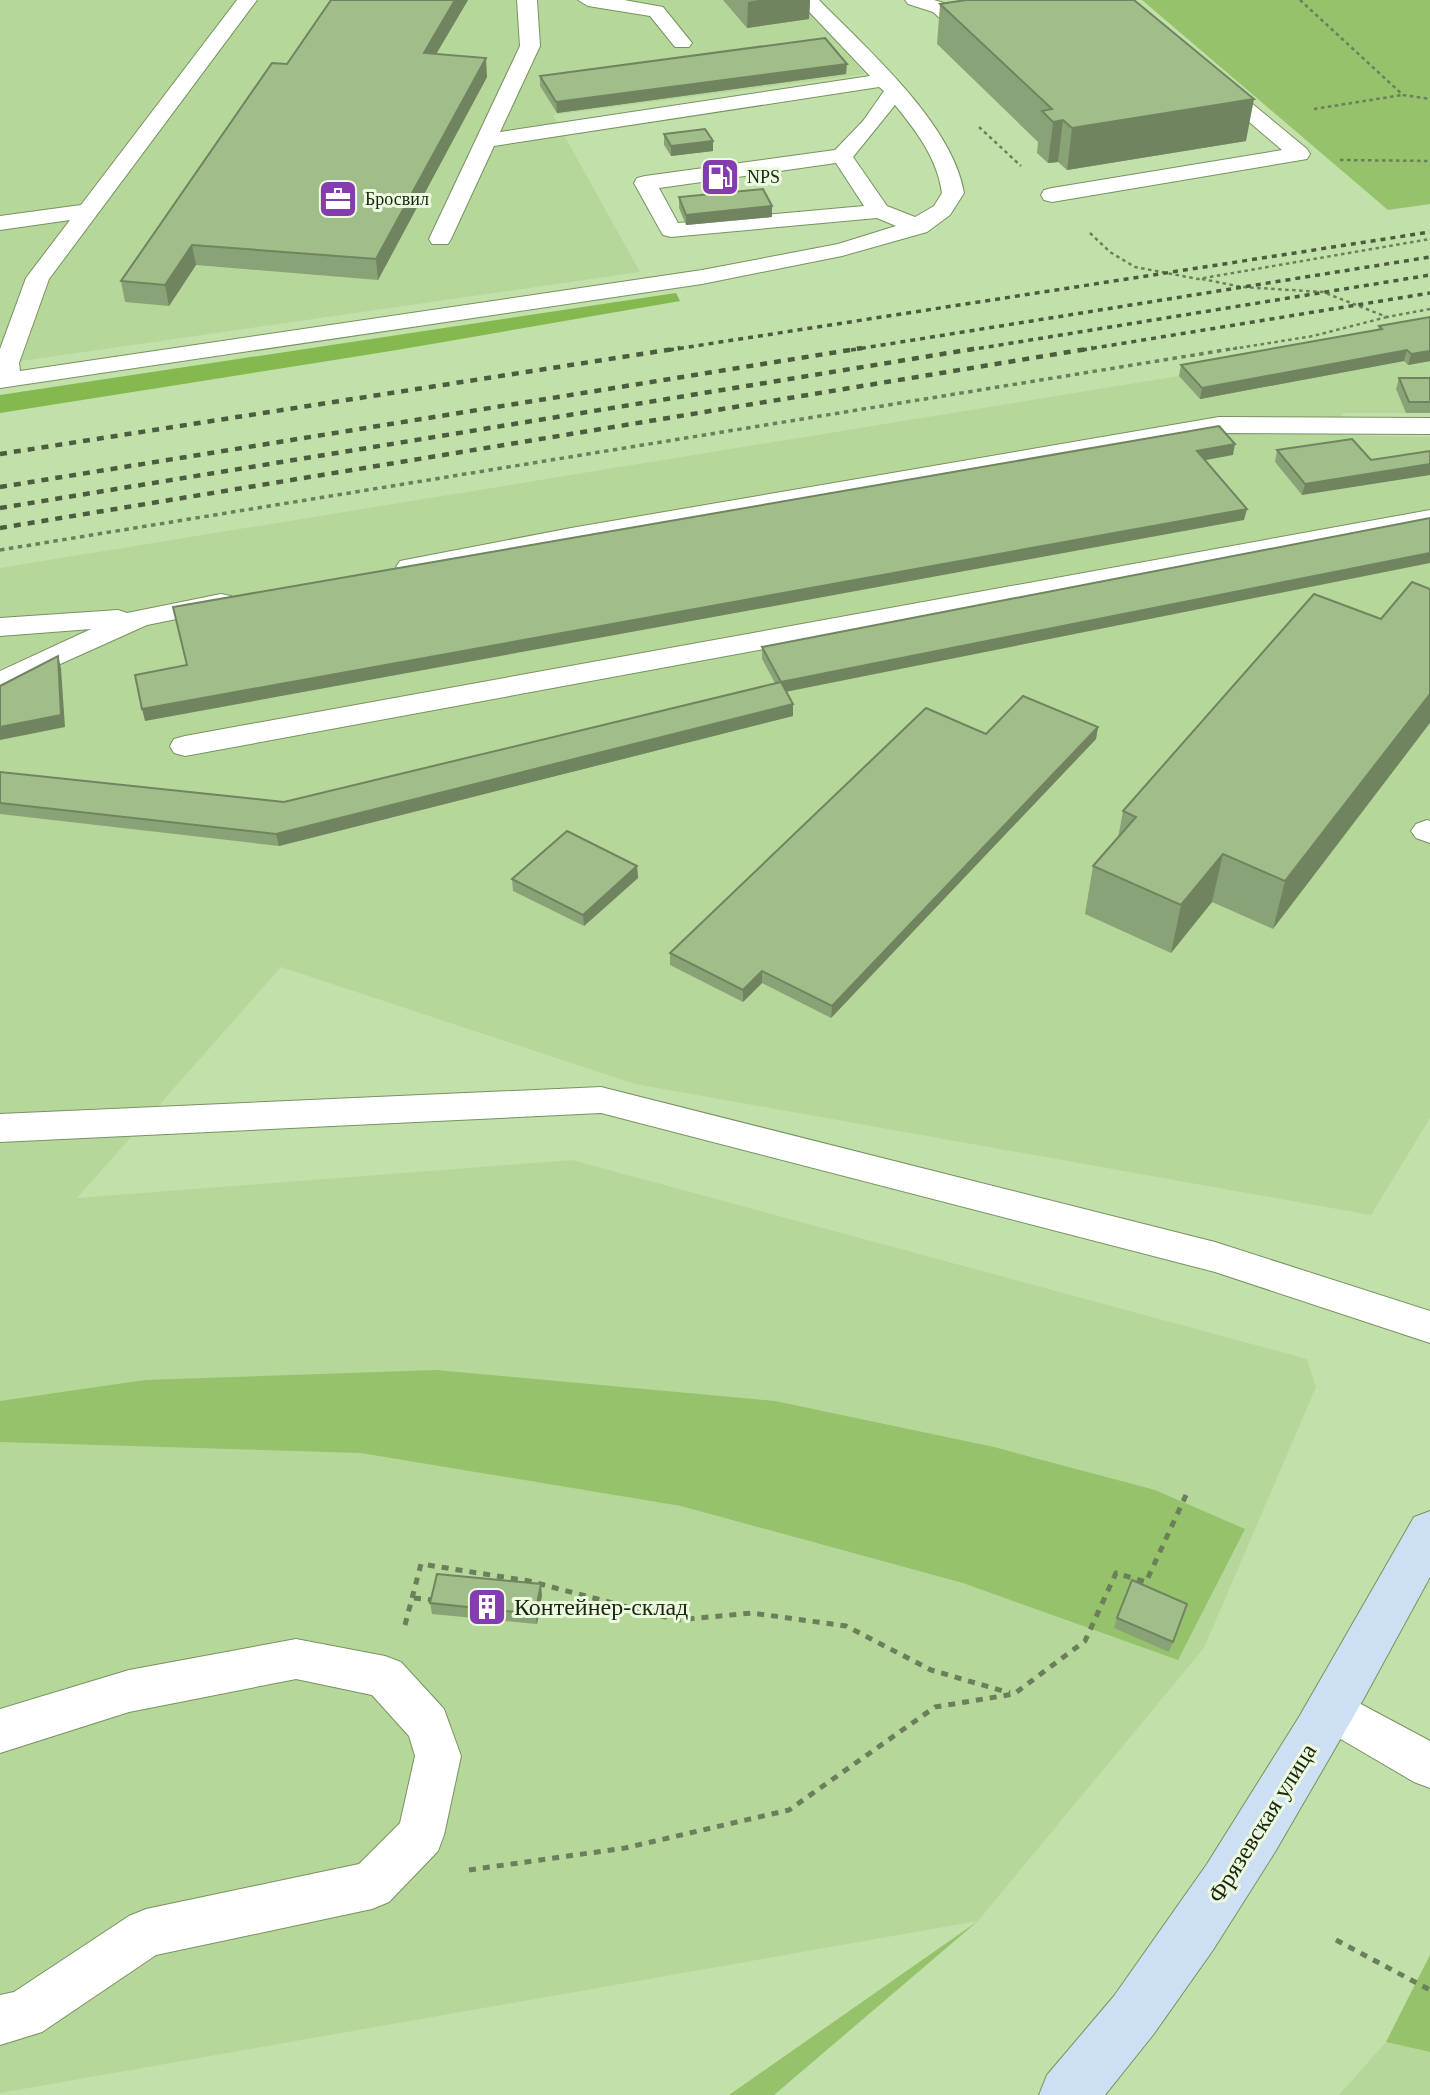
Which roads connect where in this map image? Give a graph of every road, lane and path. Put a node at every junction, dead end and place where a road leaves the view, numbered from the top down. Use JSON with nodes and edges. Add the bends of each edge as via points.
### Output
{"nodes":[{"id":1,"x":247,"y":0,"type":"edge"},
{"id":2,"x":527,"y":0,"type":"edge"},
{"id":3,"x":588,"y":0,"type":"edge"},
{"id":4,"x":808,"y":0,"type":"edge"},
{"id":5,"x":915,"y":0,"type":"edge"},
{"id":6,"x":1300,"y":0,"type":"edge"},
{"id":7,"x":974,"y":30,"type":"edge"},
{"id":8,"x":682,"y":43,"type":"dead end"},
{"id":9,"x":1194,"y":65,"type":"edge"},
{"id":10,"x":889,"y":85,"type":"junction"},
{"id":11,"x":1403,"y":95,"type":"junction"},
{"id":12,"x":1430,"y":99,"type":"edge"},
{"id":13,"x":1310,"y":109,"type":"dead end"},
{"id":14,"x":972,"y":121,"type":"dead end"},
{"id":15,"x":486,"y":141,"type":"junction"},
{"id":16,"x":842,"y":156,"type":"junction"},
{"id":17,"x":1052,"y":195,"type":"junction"},
{"id":18,"x":88,"y":211,"type":"junction"},
{"id":19,"x":879,"y":211,"type":"junction"},
{"id":20,"x":0,"y":223,"type":"edge"},
{"id":21,"x":919,"y":227,"type":"junction"},
{"id":22,"x":440,"y":239,"type":"dead end"},
{"id":23,"x":1430,"y":239,"type":"edge"},
{"id":24,"x":1198,"y":279,"type":"junction"},
{"id":25,"x":1430,"y":309,"type":"edge"},
{"id":26,"x":1387,"y":317,"type":"junction"},
{"id":27,"x":4,"y":381,"type":"edge"},
{"id":28,"x":1430,"y":426,"type":"edge"},
{"id":29,"x":1430,"y":518,"type":"edge"},
{"id":30,"x":0,"y":550,"type":"edge"},
{"id":31,"x":382,"y":572,"type":"edge"},
{"id":32,"x":247,"y":597,"type":"edge"},
{"id":33,"x":139,"y":618,"type":"junction"},
{"id":34,"x":0,"y":627,"type":"edge"},
{"id":35,"x":0,"y":682,"type":"edge"},
{"id":36,"x":185,"y":746,"type":"dead end"},
{"id":37,"x":0,"y":1128,"type":"edge"},
{"id":38,"x":1430,"y":1327,"type":"edge"},
{"id":39,"x":1186,"y":1493,"type":"dead end"},
{"id":40,"x":1430,"y":1532,"type":"edge"},
{"id":41,"x":414,"y":1598,"type":"junction"},
{"id":42,"x":435,"y":1600,"type":"edge"},
{"id":43,"x":385,"y":1677,"type":"junction"},
{"id":44,"x":1014,"y":1694,"type":"junction"},
{"id":45,"x":1331,"y":1709,"type":"junction"},
{"id":46,"x":0,"y":1731,"type":"edge"},
{"id":47,"x":1430,"y":1766,"type":"edge"},
{"id":48,"x":465,"y":1871,"type":"dead end"},
{"id":49,"x":1336,"y":1940,"type":"dead end"},
{"id":50,"x":1430,"y":1990,"type":"edge"},
{"id":51,"x":0,"y":2021,"type":"edge"},
{"id":52,"x":1067,"y":2095,"type":"edge"}],
"edges":[{"from":1,"to":18,"type":"lane"},
{"from":2,"to":15,"type":"lane","via":[[530,46]]},
{"from":3,"to":8,"type":"lane","via":[[656,11]]},
{"from":4,"to":10,"type":"lane"},
{"from":5,"to":7,"type":"lane","via":[[940,8]]},
{"from":6,"to":11,"type":"path"},
{"from":9,"to":17,"type":"lane","via":[[1298,153]]},
{"from":10,"to":15,"type":"lane"},
{"from":10,"to":16,"type":"lane","via":[[870,125]]},
{"from":10,"to":21,"type":"lane","via":[[943,155],[952,175],[951,202],[943,213]]},
{"from":11,"to":12,"type":"path"},
{"from":11,"to":13,"type":"path"},
{"from":14,"to":17,"type":"path"},
{"from":15,"to":22,"type":"lane"},
{"from":16,"to":19,"type":"lane"},
{"from":16,"to":19,"type":"lane","via":[[645,183],[671,230]]},
{"from":17,"to":24,"type":"path","via":[[1110,252],[1135,267]]},
{"from":18,"to":20,"type":"lane"},
{"from":18,"to":27,"type":"lane","via":[[38,278]]},
{"from":19,"to":21,"type":"lane"},
{"from":21,"to":27,"type":"lane","via":[[831,252],[702,276]]},
{"from":23,"to":24,"type":"path"},
{"from":24,"to":26,"type":"path","via":[[1323,292]]},
{"from":25,"to":26,"type":"path"},
{"from":26,"to":30,"type":"path","via":[[1313,336]]},
{"from":28,"to":31,"type":"lane","via":[[1219,425]]},
{"from":29,"to":36,"type":"lane"},
{"from":32,"to":33,"type":"lane"},
{"from":33,"to":34,"type":"lane"},
{"from":33,"to":35,"type":"lane"},
{"from":37,"to":38,"type":"lane","via":[[601,1100],[1215,1257]]},
{"from":39,"to":44,"type":"path","via":[[1146,1582],[1116,1573],[1085,1641]]},
{"from":40,"to":45,"type":"main road","name":"Фрязевская улица"},
{"from":41,"to":42,"type":"path"},
{"from":41,"to":43,"type":"path"},
{"from":41,"to":44,"type":"path","via":[[421,1564],[529,1581],[677,1620],[752,1613],[845,1626],[930,1670]]},
{"from":43,"to":46,"type":"lane","via":[[296,1659],[129,1691]]},
{"from":43,"to":51,"type":"lane","via":[[428,1724],[438,1756],[421,1835],[372,1885],[146,1933],[24,2014]]},
{"from":44,"to":48,"type":"path","via":[[935,1707],[789,1810],[625,1848]]},
{"from":45,"to":47,"type":"lane"},
{"from":45,"to":52,"type":"main road","name":"Фрязевская улица","via":[[1237,1867],[1176,1957]]},
{"from":49,"to":50,"type":"path"}]}
